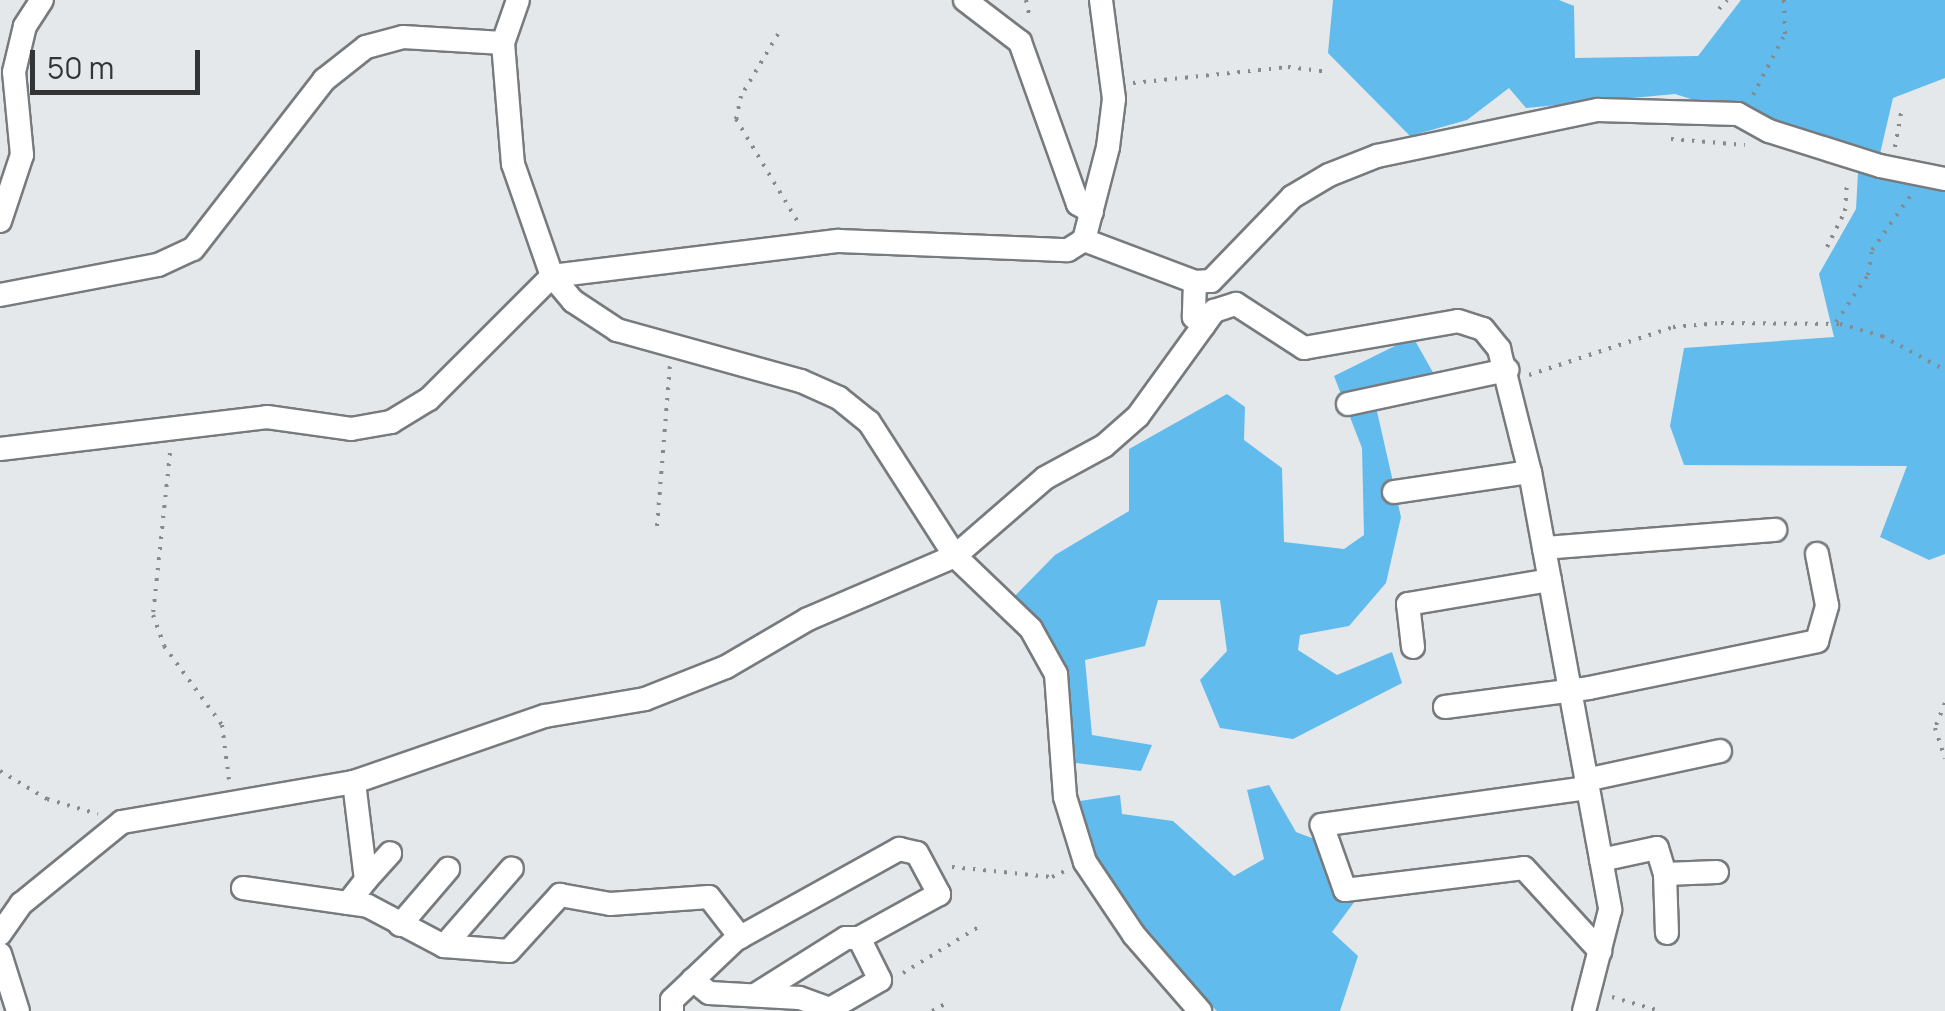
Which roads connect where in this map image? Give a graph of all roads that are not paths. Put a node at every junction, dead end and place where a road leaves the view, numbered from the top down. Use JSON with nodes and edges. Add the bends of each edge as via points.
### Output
{"nodes":[{"id":1,"x":42,"y":0,"type":"edge"},
{"id":2,"x":518,"y":0,"type":"edge"},
{"id":3,"x":965,"y":0,"type":"edge"},
{"id":4,"x":1101,"y":0,"type":"edge"},
{"id":5,"x":503,"y":43,"type":"junction"},
{"id":6,"x":1945,"y":179,"type":"edge"},
{"id":7,"x":1092,"y":212,"type":"junction"},
{"id":8,"x":0,"y":221,"type":"edge"},
{"id":9,"x":1084,"y":240,"type":"junction"},
{"id":10,"x":552,"y":276,"type":"junction"},
{"id":11,"x":1195,"y":282,"type":"junction"},
{"id":12,"x":0,"y":294,"type":"edge"},
{"id":13,"x":1204,"y":326,"type":"junction"},
{"id":14,"x":1508,"y":375,"type":"junction"},
{"id":15,"x":1348,"y":404,"type":"dead end"},
{"id":16,"x":0,"y":450,"type":"edge"},
{"id":17,"x":1530,"y":472,"type":"junction"},
{"id":18,"x":1394,"y":492,"type":"dead end"},
{"id":19,"x":1775,"y":530,"type":"dead end"},
{"id":20,"x":1544,"y":548,"type":"junction"},
{"id":21,"x":1816,"y":554,"type":"dead end"},
{"id":22,"x":956,"y":556,"type":"junction"},
{"id":23,"x":1550,"y":580,"type":"junction"},
{"id":24,"x":1414,"y":647,"type":"dead end"},
{"id":25,"x":1572,"y":689,"type":"junction"},
{"id":26,"x":1445,"y":706,"type":"dead end"},
{"id":27,"x":1720,"y":752,"type":"dead end"},
{"id":28,"x":354,"y":782,"type":"junction"},
{"id":29,"x":1586,"y":784,"type":"junction"},
{"id":30,"x":390,"y":853,"type":"dead end"},
{"id":31,"x":1601,"y":860,"type":"junction"},
{"id":32,"x":512,"y":868,"type":"dead end"},
{"id":33,"x":448,"y":869,"type":"dead end"},
{"id":34,"x":1716,"y":872,"type":"dead end"},
{"id":35,"x":1666,"y":874,"type":"junction"},
{"id":36,"x":366,"y":880,"type":"junction"},
{"id":37,"x":243,"y":888,"type":"dead end"},
{"id":38,"x":348,"y":903,"type":"junction"},
{"id":39,"x":400,"y":925,"type":"junction"},
{"id":40,"x":1668,"y":932,"type":"dead end"},
{"id":41,"x":0,"y":934,"type":"edge"},
{"id":42,"x":740,"y":937,"type":"junction"},
{"id":43,"x":860,"y":938,"type":"junction"},
{"id":44,"x":444,"y":946,"type":"junction"},
{"id":45,"x":1600,"y":951,"type":"junction"},
{"id":46,"x":0,"y":954,"type":"edge"},
{"id":47,"x":693,"y":980,"type":"junction"},
{"id":48,"x":755,"y":996,"type":"junction"},
{"id":49,"x":1586,"y":1001,"type":"edge"},
{"id":50,"x":18,"y":1011,"type":"edge"},
{"id":51,"x":672,"y":1011,"type":"edge"},
{"id":52,"x":1200,"y":1011,"type":"edge"}],
"edges":[{"from":1,"to":8,"type":"street","via":[[26,26],[14,72],[22,156]]},
{"from":2,"to":5,"type":"street"},
{"from":3,"to":7,"type":"street","via":[[1020,42],[1078,204]]},
{"from":4,"to":7,"type":"street","via":[[1112,85],[1108,146]]},
{"from":5,"to":10,"type":"street","via":[[514,164]]},
{"from":5,"to":12,"type":"street","via":[[402,37],[366,48],[324,80],[193,249],[158,265]]},
{"from":6,"to":11,"type":"street","via":[[1848,156],[1738,114],[1598,110],[1376,156],[1292,196],[1211,281]]},
{"from":7,"to":9,"type":"street"},
{"from":9,"to":10,"type":"street","via":[[1068,250],[839,241]]},
{"from":9,"to":11,"type":"street"},
{"from":10,"to":16,"type":"street","via":[[429,399],[391,422],[351,429],[267,417]]},
{"from":10,"to":22,"type":"street","via":[[573,301],[617,330],[801,381],[839,398],[869,422]]},
{"from":11,"to":13,"type":"street","via":[[1194,317]]},
{"from":13,"to":14,"type":"street","via":[[1214,311],[1236,304],[1304,348],[1470,323],[1493,338]]},
{"from":13,"to":22,"type":"street","via":[[1138,416],[1104,446],[1045,478]]},
{"from":14,"to":15,"type":"street"},
{"from":14,"to":17,"type":"street"},
{"from":17,"to":18,"type":"street"},
{"from":17,"to":20,"type":"street"},
{"from":19,"to":20,"type":"street"},
{"from":20,"to":23,"type":"street"},
{"from":21,"to":25,"type":"street","via":[[1826,605],[1817,642]]},
{"from":22,"to":28,"type":"street","via":[[808,620],[726,667],[644,699],[545,716]]},
{"from":22,"to":52,"type":"street","via":[[1031,629],[1056,674],[1065,798],[1085,862],[1134,935]]},
{"from":23,"to":24,"type":"street","via":[[1408,604]]},
{"from":23,"to":25,"type":"street"},
{"from":25,"to":26,"type":"street"},
{"from":25,"to":29,"type":"street"},
{"from":27,"to":29,"type":"street"},
{"from":28,"to":36,"type":"street"},
{"from":28,"to":41,"type":"street","via":[[122,822],[21,904]]},
{"from":29,"to":31,"type":"street"},
{"from":29,"to":45,"type":"street","via":[[1322,825],[1345,890],[1524,868]]},
{"from":30,"to":36,"type":"street"},
{"from":31,"to":35,"type":"street","via":[[1657,848]]},
{"from":31,"to":45,"type":"street","via":[[1610,910]]},
{"from":32,"to":44,"type":"street"},
{"from":33,"to":39,"type":"street"},
{"from":34,"to":35,"type":"street"},
{"from":35,"to":40,"type":"street"},
{"from":36,"to":38,"type":"street"},
{"from":37,"to":38,"type":"street"},
{"from":38,"to":39,"type":"street"},
{"from":39,"to":44,"type":"street"},
{"from":42,"to":43,"type":"street","via":[[899,850],[918,853],[939,894]]},
{"from":42,"to":44,"type":"street","via":[[709,897],[610,904],[560,896],[509,951]]},
{"from":42,"to":47,"type":"street"},
{"from":43,"to":48,"type":"street","via":[[846,938]]},
{"from":43,"to":48,"type":"street","via":[[880,980],[830,1009],[798,998]]},
{"from":45,"to":49,"type":"street"},
{"from":46,"to":50,"type":"street"},
{"from":47,"to":48,"type":"street","via":[[709,993]]},
{"from":47,"to":51,"type":"street","via":[[672,1000]]}]}
